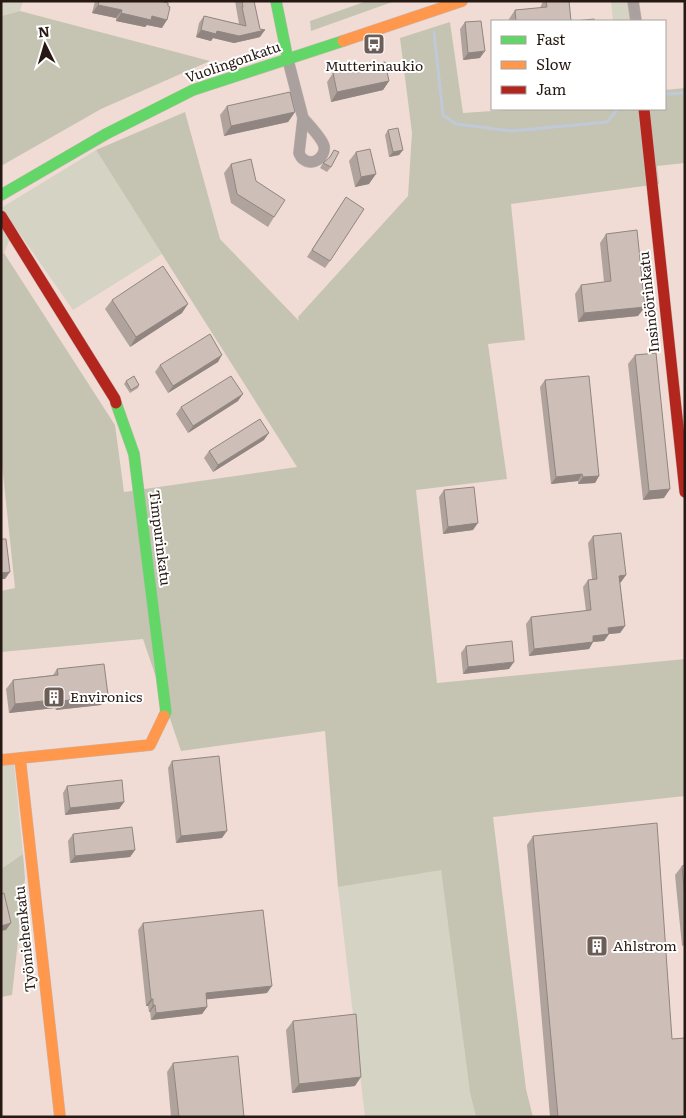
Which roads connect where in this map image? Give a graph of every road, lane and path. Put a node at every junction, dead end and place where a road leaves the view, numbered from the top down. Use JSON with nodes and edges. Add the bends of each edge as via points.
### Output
{"nodes":[{"id":1,"x":276,"y":1,"type":"edge"},
{"id":2,"x":462,"y":1,"type":"edge"},
{"id":3,"x":633,"y":1,"type":"edge"},
{"id":4,"x":636,"y":20,"type":"edge"},
{"id":5,"x":288,"y":60,"type":"junction"},
{"id":6,"x":644,"y":110,"type":"edge"},
{"id":7,"x":302,"y":118,"type":"dead end"},
{"id":8,"x":1,"y":195,"type":"edge"},
{"id":9,"x":1,"y":216,"type":"edge"},
{"id":10,"x":685,"y":492,"type":"edge"},
{"id":11,"x":20,"y":758,"type":"junction"},
{"id":12,"x":1,"y":760,"type":"edge"},
{"id":13,"x":60,"y":1117,"type":"edge"}],
"edges":[{"from":1,"to":5,"type":"street"},
{"from":2,"to":5,"type":"street","name":"Vuolingonkatu"},
{"from":3,"to":4,"type":"street"},
{"from":5,"to":7,"type":"street"},
{"from":5,"to":8,"type":"street","name":"Vuolingonkatu","via":[[193,90],[106,134]]},
{"from":6,"to":10,"type":"street","name":"Insinöörinkatu"},
{"from":9,"to":11,"type":"street","name":"Timpurinkatu","via":[[115,399],[134,454],[166,712],[150,745]]},
{"from":11,"to":12,"type":"street","name":"Timpurinkatu"},
{"from":11,"to":13,"type":"street","name":"Työmiehenkatu"}]}
